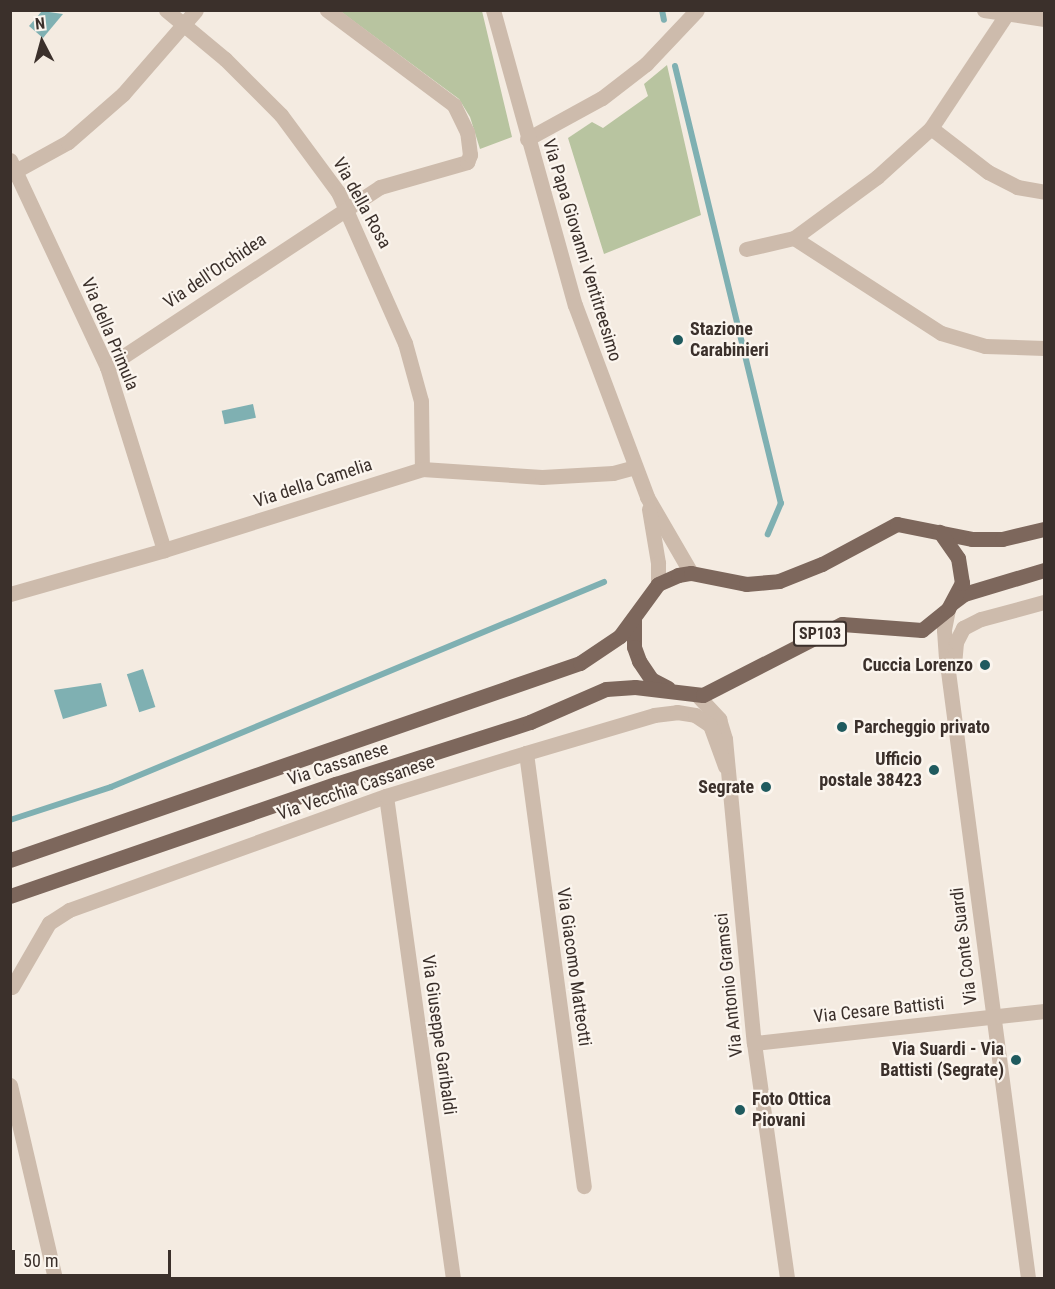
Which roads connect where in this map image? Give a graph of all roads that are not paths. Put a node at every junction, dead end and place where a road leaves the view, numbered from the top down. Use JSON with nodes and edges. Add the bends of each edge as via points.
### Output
{"nodes":[{"id":1,"x":166,"y":10,"type":"edge"},
{"id":2,"x":196,"y":10,"type":"edge"},
{"id":3,"x":327,"y":10,"type":"edge"},
{"id":4,"x":493,"y":10,"type":"edge"},
{"id":5,"x":697,"y":10,"type":"edge"},
{"id":6,"x":984,"y":10,"type":"edge"},
{"id":7,"x":1006,"y":15,"type":"junction"},
{"id":8,"x":1044,"y":19,"type":"edge"},
{"id":9,"x":185,"y":26,"type":"junction"},
{"id":10,"x":931,"y":128,"type":"junction"},
{"id":11,"x":527,"y":140,"type":"junction"},
{"id":12,"x":13,"y":168,"type":"edge"},
{"id":13,"x":1044,"y":192,"type":"edge"},
{"id":14,"x":345,"y":208,"type":"junction"},
{"id":15,"x":794,"y":238,"type":"junction"},
{"id":16,"x":746,"y":249,"type":"dead end"},
{"id":17,"x":1044,"y":348,"type":"edge"},
{"id":18,"x":106,"y":367,"type":"junction"},
{"id":19,"x":635,"y":467,"type":"junction"},
{"id":20,"x":422,"y":469,"type":"junction"},
{"id":21,"x":647,"y":497,"type":"junction"},
{"id":22,"x":1044,"y":529,"type":"edge"},
{"id":23,"x":940,"y":532,"type":"junction"},
{"id":24,"x":164,"y":550,"type":"junction"},
{"id":25,"x":1044,"y":570,"type":"edge"},
{"id":26,"x":691,"y":573,"type":"junction"},
{"id":27,"x":657,"y":584,"type":"junction"},
{"id":28,"x":10,"y":594,"type":"edge"},
{"id":29,"x":1044,"y":602,"type":"edge"},
{"id":30,"x":950,"y":606,"type":"junction"},
{"id":31,"x":634,"y":619,"type":"junction"},
{"id":32,"x":679,"y":693,"type":"junction"},
{"id":33,"x":697,"y":695,"type":"junction"},
{"id":34,"x":954,"y":698,"type":"junction"},
{"id":35,"x":526,"y":753,"type":"junction"},
{"id":36,"x":725,"y":766,"type":"junction"},
{"id":37,"x":386,"y":796,"type":"junction"},
{"id":38,"x":10,"y":860,"type":"edge"},
{"id":39,"x":10,"y":896,"type":"edge"},
{"id":40,"x":11,"y":990,"type":"edge"},
{"id":41,"x":1044,"y":1011,"type":"edge"},
{"id":42,"x":992,"y":1017,"type":"junction"},
{"id":43,"x":754,"y":1043,"type":"junction"},
{"id":44,"x":10,"y":1085,"type":"edge"},
{"id":45,"x":13,"y":1111,"type":"edge"},
{"id":46,"x":584,"y":1186,"type":"dead end"},
{"id":47,"x":55,"y":1278,"type":"edge"},
{"id":48,"x":453,"y":1278,"type":"edge"},
{"id":49,"x":787,"y":1278,"type":"edge"},
{"id":50,"x":1028,"y":1278,"type":"edge"}],
"edges":[{"from":1,"to":9,"type":"street","name":"Via della Rosa"},
{"from":2,"to":9,"type":"street"},
{"from":3,"to":14,"type":"street","name":"Via dell'Orchidea","via":[[454,105],[463,118],[470,147],[467,162],[460,166],[405,177]]},
{"from":4,"to":11,"type":"street","name":"Via Papa Giovanni Ventitreesimo"},
{"from":5,"to":11,"type":"street","via":[[628,78],[555,127]]},
{"from":6,"to":7,"type":"street"},
{"from":7,"to":8,"type":"street"},
{"from":7,"to":10,"type":"street"},
{"from":9,"to":12,"type":"street","via":[[123,94],[68,142]]},
{"from":9,"to":14,"type":"street","name":"Via della Rosa","via":[[281,115],[314,157]]},
{"from":10,"to":13,"type":"street","via":[[988,172],[1017,187]]},
{"from":10,"to":15,"type":"street","via":[[849,200]]},
{"from":11,"to":19,"type":"street","name":"Via Papa Giovanni Ventitreesimo","via":[[575,305]]},
{"from":12,"to":18,"type":"street","name":"Via della Primula"},
{"from":14,"to":18,"type":"street","name":"Via dell'Orchidea"},
{"from":14,"to":20,"type":"street","name":"Via della Rosa","via":[[405,343],[421,401]]},
{"from":15,"to":16,"type":"street"},
{"from":15,"to":17,"type":"street","via":[[941,333],[985,346]]},
{"from":18,"to":24,"type":"street","name":"Via della Primula"},
{"from":19,"to":20,"type":"street","name":"Via della Camelia","via":[[613,473],[542,477]]},
{"from":19,"to":21,"type":"street","name":"Via Papa Giovanni Ventitreesimo"},
{"from":20,"to":24,"type":"street","name":"Via della Camelia"},
{"from":21,"to":26,"type":"street","name":"Via Papa Giovanni Ventitreesimo"},
{"from":21,"to":27,"type":"street","name":"Via Papa Giovanni Ventitreesimo","via":[[658,563]]},
{"from":22,"to":23,"type":"main road","via":[[995,539]]},
{"from":23,"to":26,"type":"main road","via":[[911,524],[886,527],[798,576],[764,584]]},
{"from":23,"to":30,"type":"main road","via":[[954,548],[961,572],[962,583]]},
{"from":24,"to":28,"type":"street","name":"Via della Camelia"},
{"from":25,"to":30,"type":"main road","name":"Via Cassanese","via":[[964,594]]},
{"from":26,"to":27,"type":"main road"},
{"from":27,"to":31,"type":"main road","name":"Via Cassanese"},
{"from":29,"to":34,"type":"street","via":[[963,628],[954,652]]},
{"from":30,"to":33,"type":"main road","name":"Via Cassanese","number":"SP103","via":[[922,630],[842,624],[715,690]]},
{"from":30,"to":34,"type":"street","name":"Via Conte Suardi","via":[[944,638]]},
{"from":31,"to":32,"type":"main road","name":"Via Cassanese","number":"SP103","via":[[634,647],[642,668],[651,678]]},
{"from":31,"to":38,"type":"main road","name":"Via Cassanese","via":[[613,642],[566,669]]},
{"from":32,"to":33,"type":"main road","name":"Via Cassanese","number":"SP103"},
{"from":32,"to":39,"type":"main road","name":"Via Cassanese","via":[[635,687],[606,689],[520,726]]},
{"from":33,"to":36,"type":"street","name":"Via Antonio Gramsci","via":[[722,726]]},
{"from":34,"to":42,"type":"street","name":"Via Conte Suardi"},
{"from":35,"to":36,"type":"street","name":"Via Vecchia Cassanese","via":[[654,715],[677,712],[695,715],[710,725]]},
{"from":35,"to":37,"type":"street","name":"Via Vecchia Cassanese"},
{"from":35,"to":46,"type":"street","name":"Via Giacomo Matteotti"},
{"from":36,"to":43,"type":"street","name":"Via Antonio Gramsci"},
{"from":37,"to":40,"type":"street","name":"Via Vecchia Cassanese","via":[[69,910],[49,923]]},
{"from":37,"to":48,"type":"street","name":"Via Giuseppe Garibaldi"},
{"from":41,"to":42,"type":"street","name":"Via Cesare Battisti"},
{"from":42,"to":43,"type":"street","name":"Via Cesare Battisti"},
{"from":42,"to":50,"type":"street","name":"Via Conte Suardi"},
{"from":43,"to":49,"type":"street","name":"Via Antonio Gramsci"},
{"from":44,"to":45,"type":"street"},
{"from":45,"to":47,"type":"street"}]}
